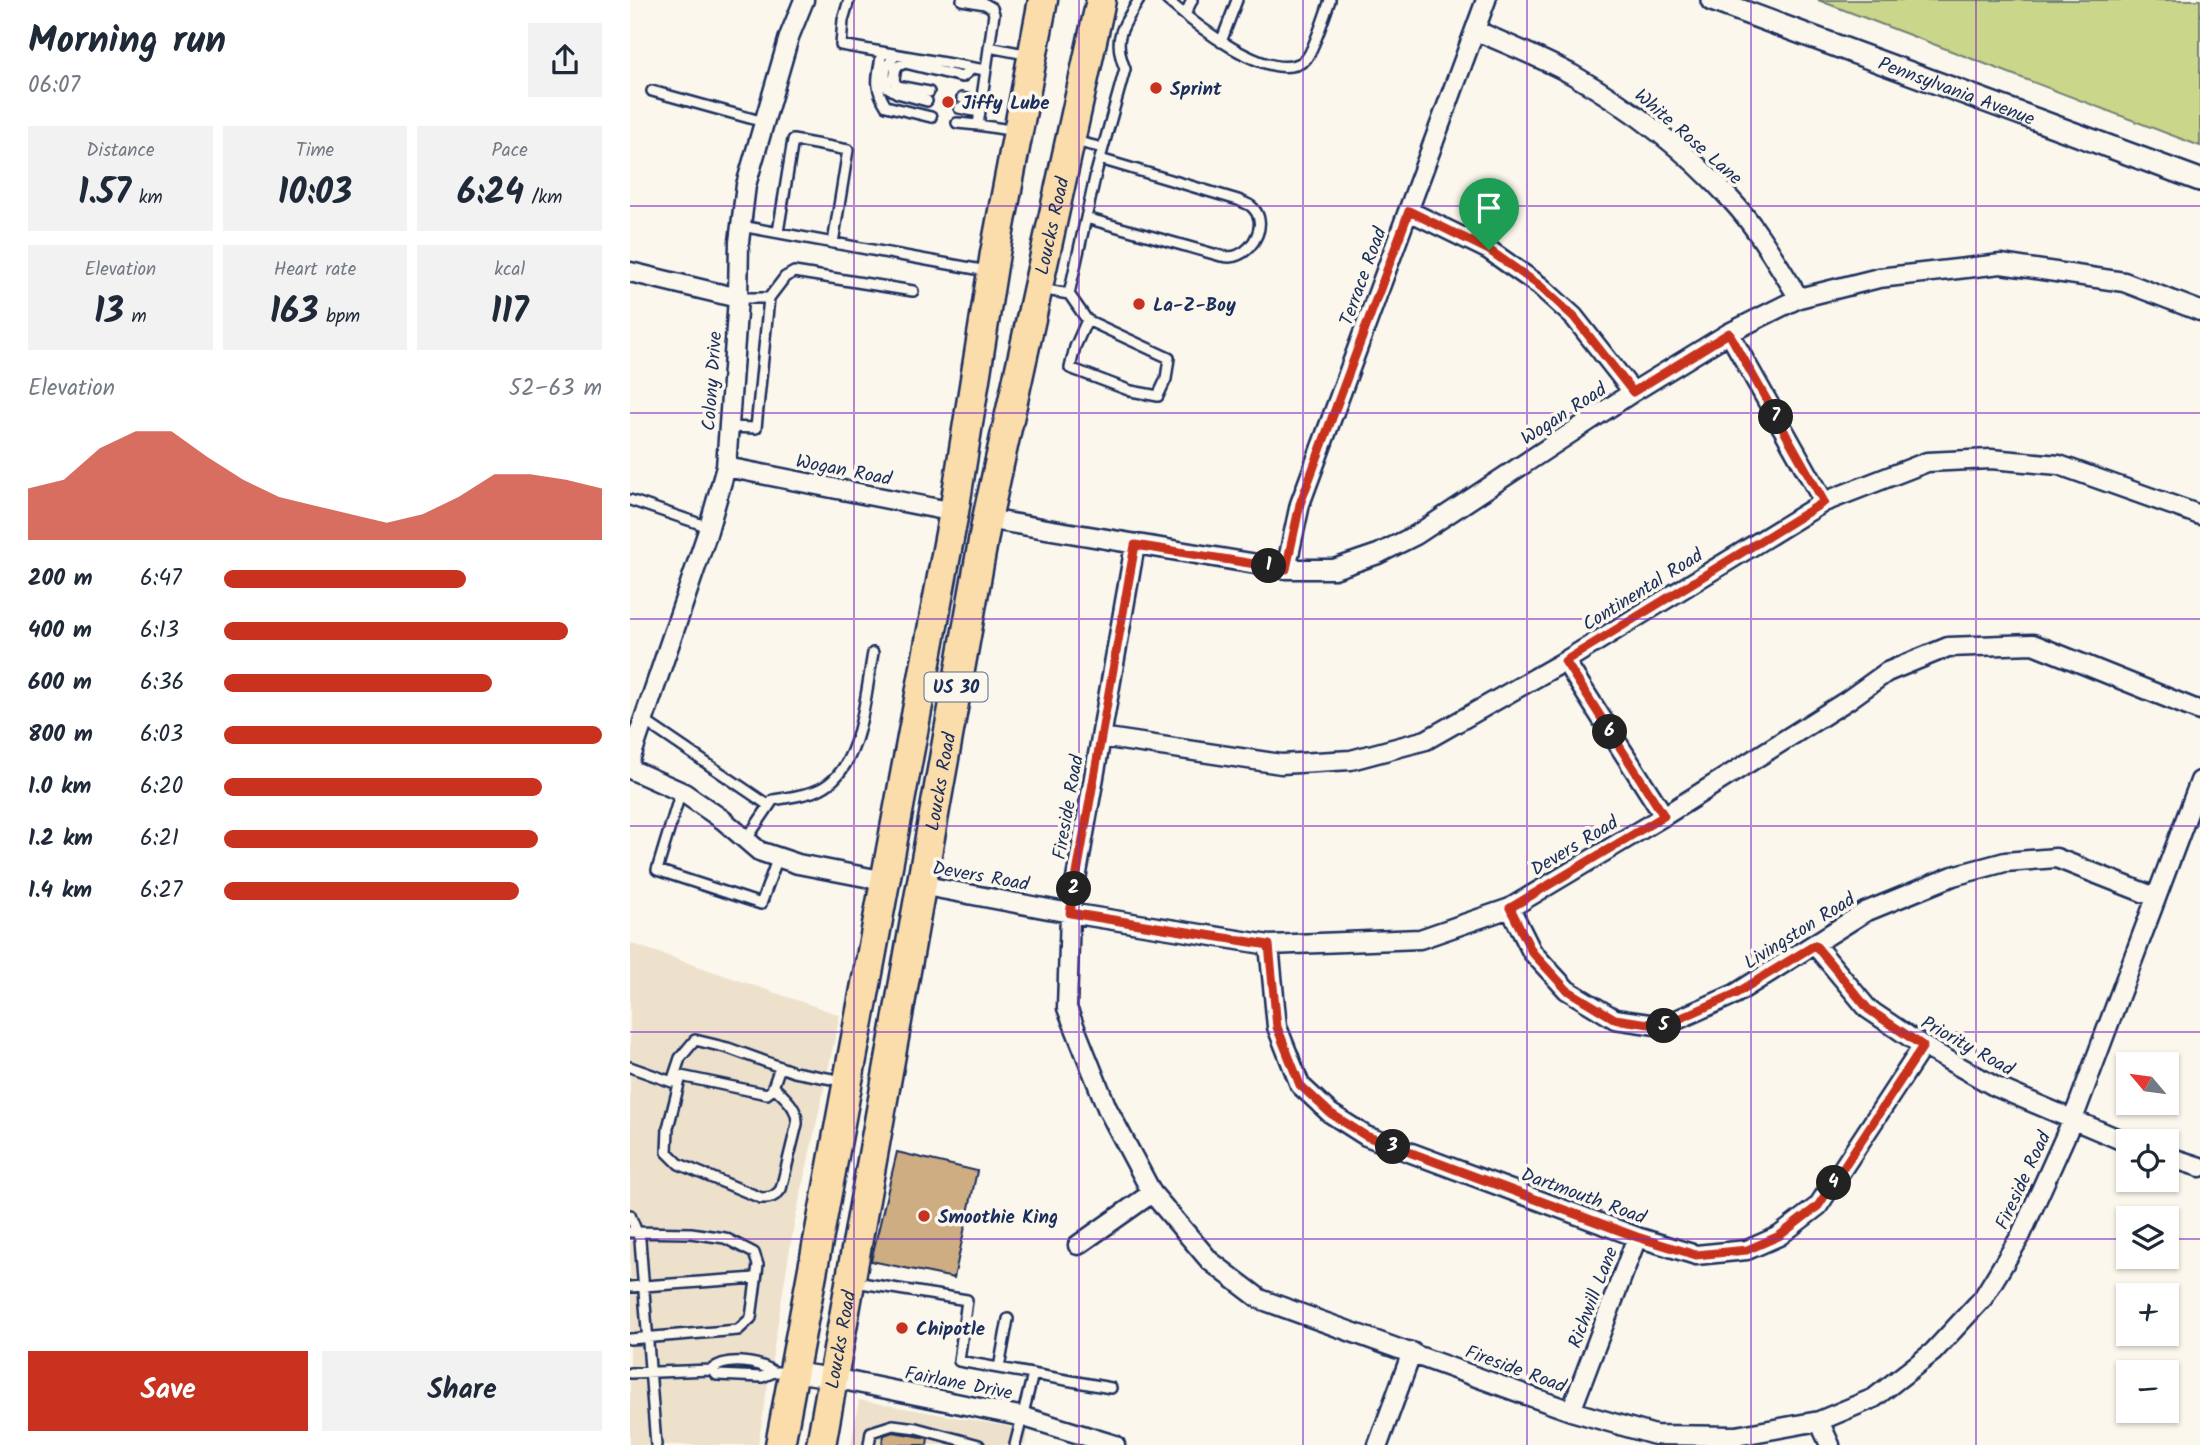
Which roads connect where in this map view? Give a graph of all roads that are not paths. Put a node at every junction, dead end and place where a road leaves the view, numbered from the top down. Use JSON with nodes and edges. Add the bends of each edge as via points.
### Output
{"nodes":[{"id":1,"x":804,"y":0,"type":"edge"},
{"id":2,"x":849,"y":0,"type":"edge"},
{"id":3,"x":962,"y":0,"type":"edge"},
{"id":4,"x":1043,"y":0,"type":"edge"},
{"id":5,"x":1101,"y":0,"type":"edge"},
{"id":6,"x":1139,"y":0,"type":"edge"},
{"id":7,"x":1167,"y":0,"type":"edge"},
{"id":8,"x":1192,"y":0,"type":"edge"},
{"id":9,"x":1330,"y":0,"type":"edge"},
{"id":10,"x":1486,"y":0,"type":"edge"},
{"id":11,"x":1712,"y":0,"type":"edge"},
{"id":12,"x":1234,"y":1,"type":"edge"},
{"id":13,"x":1185,"y":15,"type":"junction"},
{"id":14,"x":1475,"y":30,"type":"junction"},
{"id":15,"x":1221,"y":42,"type":"junction"},
{"id":16,"x":989,"y":47,"type":"junction"},
{"id":17,"x":882,"y":52,"type":"junction"},
{"id":18,"x":896,"y":55,"type":"junction"},
{"id":19,"x":1032,"y":55,"type":"junction"},
{"id":20,"x":972,"y":69,"type":"junction"},
{"id":21,"x":985,"y":70,"type":"junction"},
{"id":22,"x":652,"y":91,"type":"dead end"},
{"id":23,"x":980,"y":102,"type":"junction"},
{"id":24,"x":979,"y":112,"type":"junction"},
{"id":25,"x":931,"y":117,"type":"dead end"},
{"id":26,"x":764,"y":122,"type":"junction"},
{"id":27,"x":957,"y":123,"type":"dead end"},
{"id":28,"x":978,"y":125,"type":"junction"},
{"id":29,"x":1017,"y":131,"type":"junction"},
{"id":30,"x":1069,"y":139,"type":"junction"},
{"id":31,"x":1103,"y":148,"type":"junction"},
{"id":32,"x":1100,"y":159,"type":"junction"},
{"id":33,"x":2200,"y":180,"type":"edge"},
{"id":34,"x":1409,"y":211,"type":"junction"},
{"id":35,"x":1086,"y":218,"type":"junction"},
{"id":36,"x":741,"y":226,"type":"junction"},
{"id":37,"x":778,"y":232,"type":"junction"},
{"id":38,"x":833,"y":243,"type":"junction"},
{"id":39,"x":630,"y":272,"type":"edge"},
{"id":40,"x":992,"y":272,"type":"junction"},
{"id":41,"x":1037,"y":288,"type":"junction"},
{"id":42,"x":913,"y":290,"type":"dead end"},
{"id":43,"x":1069,"y":294,"type":"junction"},
{"id":44,"x":738,"y":298,"type":"junction"},
{"id":45,"x":769,"y":298,"type":"junction"},
{"id":46,"x":1799,"y":298,"type":"junction"},
{"id":47,"x":2200,"y":311,"type":"edge"},
{"id":48,"x":1087,"y":320,"type":"junction"},
{"id":49,"x":1729,"y":333,"type":"junction"},
{"id":50,"x":1633,"y":392,"type":"junction"},
{"id":51,"x":728,"y":426,"type":"junction"},
{"id":52,"x":726,"y":467,"type":"junction"},
{"id":53,"x":630,"y":500,"type":"edge"},
{"id":54,"x":1824,"y":502,"type":"junction"},
{"id":55,"x":954,"y":512,"type":"junction"},
{"id":56,"x":2200,"y":515,"type":"edge"},
{"id":57,"x":987,"y":519,"type":"junction"},
{"id":58,"x":709,"y":527,"type":"junction"},
{"id":59,"x":1135,"y":545,"type":"junction"},
{"id":60,"x":1286,"y":569,"type":"junction"},
{"id":61,"x":873,"y":653,"type":"dead end"},
{"id":62,"x":1565,"y":661,"type":"junction"},
{"id":63,"x":2200,"y":711,"type":"edge"},
{"id":64,"x":643,"y":720,"type":"junction"},
{"id":65,"x":1101,"y":737,"type":"junction"},
{"id":66,"x":630,"y":760,"type":"edge"},
{"id":67,"x":630,"y":769,"type":"edge"},
{"id":68,"x":2200,"y":781,"type":"edge"},
{"id":69,"x":681,"y":791,"type":"junction"},
{"id":70,"x":768,"y":805,"type":"junction"},
{"id":71,"x":1664,"y":816,"type":"junction"},
{"id":72,"x":746,"y":840,"type":"junction"},
{"id":73,"x":778,"y":858,"type":"junction"},
{"id":74,"x":886,"y":881,"type":"junction"},
{"id":75,"x":920,"y":885,"type":"junction"},
{"id":76,"x":2155,"y":897,"type":"junction"},
{"id":77,"x":1510,"y":908,"type":"junction"},
{"id":78,"x":1070,"y":913,"type":"junction"},
{"id":79,"x":1269,"y":945,"type":"junction"},
{"id":80,"x":1815,"y":945,"type":"junction"},
{"id":81,"x":1923,"y":1046,"type":"junction"},
{"id":82,"x":630,"y":1067,"type":"edge"},
{"id":83,"x":780,"y":1067,"type":"junction"},
{"id":84,"x":677,"y":1076,"type":"junction"},
{"id":85,"x":848,"y":1082,"type":"junction"},
{"id":86,"x":773,"y":1086,"type":"junction"},
{"id":87,"x":2073,"y":1119,"type":"junction"},
{"id":88,"x":2116,"y":1138,"type":"edge"},
{"id":89,"x":2179,"y":1160,"type":"edge"},
{"id":90,"x":2200,"y":1167,"type":"edge"},
{"id":91,"x":1152,"y":1193,"type":"junction"},
{"id":92,"x":630,"y":1216,"type":"edge"},
{"id":93,"x":633,"y":1231,"type":"edge"},
{"id":94,"x":1637,"y":1237,"type":"junction"},
{"id":95,"x":1078,"y":1245,"type":"dead end"},
{"id":96,"x":756,"y":1278,"type":"junction"},
{"id":97,"x":850,"y":1281,"type":"junction"},
{"id":98,"x":643,"y":1285,"type":"junction"},
{"id":99,"x":630,"y":1287,"type":"edge"},
{"id":100,"x":1008,"y":1319,"type":"dead end"},
{"id":101,"x":647,"y":1338,"type":"junction"},
{"id":102,"x":630,"y":1339,"type":"edge"},
{"id":103,"x":1412,"y":1352,"type":"junction"},
{"id":104,"x":999,"y":1368,"type":"junction"},
{"id":105,"x":650,"y":1371,"type":"junction"},
{"id":106,"x":784,"y":1372,"type":"junction"},
{"id":107,"x":630,"y":1373,"type":"edge"},
{"id":108,"x":1032,"y":1374,"type":"junction"},
{"id":109,"x":833,"y":1378,"type":"junction"},
{"id":110,"x":1111,"y":1388,"type":"dead end"},
{"id":111,"x":1571,"y":1411,"type":"junction"},
{"id":112,"x":1024,"y":1416,"type":"junction"},
{"id":113,"x":1819,"y":1421,"type":"junction"},
{"id":114,"x":656,"y":1445,"type":"edge"},
{"id":115,"x":780,"y":1445,"type":"edge"},
{"id":116,"x":821,"y":1445,"type":"edge"},
{"id":117,"x":869,"y":1445,"type":"edge"},
{"id":118,"x":979,"y":1445,"type":"edge"},
{"id":119,"x":1015,"y":1445,"type":"edge"},
{"id":120,"x":1115,"y":1445,"type":"edge"},
{"id":121,"x":1378,"y":1445,"type":"edge"},
{"id":122,"x":1829,"y":1445,"type":"edge"}],
"edges":[{"from":1,"to":26,"type":"street","name":"Colony Drive"},
{"from":2,"to":17,"type":"lane","via":[[841,45]]},
{"from":3,"to":16,"type":"lane","via":[[992,8]]},
{"from":4,"to":19,"type":"highway","name":"Loucks Road","number":"US 30"},
{"from":5,"to":30,"type":"highway","name":"Loucks Road","number":"US 30"},
{"from":6,"to":31,"type":"lane","via":[[1117,42],[1125,69]]},
{"from":7,"to":13,"type":"lane"},
{"from":8,"to":13,"type":"lane"},
{"from":9,"to":15,"type":"lane","via":[[1307,59],[1295,66],[1283,68]]},
{"from":10,"to":14,"type":"street","name":"Terrace Road"},
{"from":11,"to":33,"type":"street","name":"Pennsylvania Avenue"},
{"from":12,"to":15,"type":"lane"},
{"from":13,"to":15,"type":"lane"},
{"from":14,"to":34,"type":"street","name":"Terrace Road"},
{"from":14,"to":46,"type":"street","name":"White Rose Lane","via":[[1571,74],[1626,107],[1678,149],[1733,202]]},
{"from":16,"to":19,"type":"lane"},
{"from":16,"to":21,"type":"lane"},
{"from":17,"to":18,"type":"lane"},
{"from":17,"to":25,"type":"lane","via":[[876,85],[886,106]]},
{"from":18,"to":20,"type":"lane"},
{"from":18,"to":20,"type":"lane","via":[[884,74],[887,87],[897,93],[928,96],[897,86],[896,67],[905,63],[962,77]]},
{"from":19,"to":29,"type":"highway","name":"Loucks Road","number":"US 30"},
{"from":20,"to":21,"type":"lane"},
{"from":21,"to":23,"type":"lane"},
{"from":22,"to":26,"type":"lane"},
{"from":23,"to":24,"type":"lane"},
{"from":23,"to":24,"type":"lane","via":[[960,103]]},
{"from":24,"to":28,"type":"lane"},
{"from":26,"to":36,"type":"street","name":"Colony Drive","via":[[746,185]]},
{"from":27,"to":28,"type":"lane"},
{"from":28,"to":29,"type":"lane"},
{"from":29,"to":40,"type":"highway","name":"Loucks Road","number":"US 30"},
{"from":30,"to":31,"type":"lane"},
{"from":30,"to":41,"type":"highway","name":"Loucks Road","number":"US 30"},
{"from":31,"to":32,"type":"lane"},
{"from":32,"to":35,"type":"lane"},
{"from":32,"to":35,"type":"lane","via":[[1253,207],[1260,220],[1256,239],[1247,251],[1221,256]]},
{"from":34,"to":50,"type":"street","via":[[1489,250],[1540,286],[1574,317]]},
{"from":34,"to":60,"type":"street","name":"Terrace Road","via":[[1300,504]]},
{"from":35,"to":43,"type":"lane"},
{"from":36,"to":37,"type":"lane"},
{"from":36,"to":44,"type":"street","name":"Colony Drive"},
{"from":37,"to":38,"type":"lane"},
{"from":37,"to":38,"type":"lane","via":[[793,140],[848,150]]},
{"from":38,"to":40,"type":"lane"},
{"from":39,"to":44,"type":"street"},
{"from":40,"to":55,"type":"highway","name":"Loucks Road","number":"US 30"},
{"from":41,"to":43,"type":"lane"},
{"from":41,"to":57,"type":"highway","name":"Loucks Road","number":"US 30"},
{"from":42,"to":45,"type":"lane","via":[[794,272]]},
{"from":43,"to":48,"type":"lane"},
{"from":44,"to":45,"type":"lane"},
{"from":44,"to":51,"type":"street","name":"Colony Drive"},
{"from":45,"to":51,"type":"lane","via":[[756,429]]},
{"from":46,"to":47,"type":"street","name":"Wogan Road","via":[[1879,278],[2001,264],[2123,282]]},
{"from":46,"to":49,"type":"street","name":"Wogan Road"},
{"from":48,"to":48,"type":"lane","via":[[1169,358],[1158,396],[1070,368]]},
{"from":49,"to":50,"type":"street","name":"Wogan Road"},
{"from":49,"to":54,"type":"street"},
{"from":50,"to":60,"type":"street","name":"Wogan Road","via":[[1416,535],[1334,569]]},
{"from":51,"to":52,"type":"street","name":"Colony Drive"},
{"from":52,"to":55,"type":"street","name":"Wogan Road"},
{"from":52,"to":58,"type":"street","name":"Colony Drive"},
{"from":53,"to":58,"type":"lane"},
{"from":54,"to":56,"type":"street","name":"Continental Road","via":[[1927,462],[1991,459],[2059,465]]},
{"from":54,"to":62,"type":"street","name":"Continental Road"},
{"from":55,"to":74,"type":"highway","name":"Loucks Road","number":"US 30"},
{"from":57,"to":59,"type":"street","name":"Wogan Road"},
{"from":57,"to":75,"type":"highway","name":"Loucks Road","number":"US 30"},
{"from":58,"to":64,"type":"street","name":"Colony Drive"},
{"from":59,"to":60,"type":"street","name":"Wogan Road"},
{"from":59,"to":65,"type":"street","name":"Fireside Road"},
{"from":61,"to":70,"type":"lane","via":[[856,742],[847,765],[820,790]]},
{"from":62,"to":65,"type":"street","name":"Continental Road","via":[[1426,740],[1351,760],[1281,764]]},
{"from":62,"to":71,"type":"street"},
{"from":63,"to":71,"type":"street","name":"Devers Road","via":[[2033,644],[1948,647],[1887,672]]},
{"from":64,"to":66,"type":"street","name":"Colony Drive"},
{"from":64,"to":70,"type":"lane"},
{"from":65,"to":78,"type":"street","name":"Fireside Road"},
{"from":67,"to":69,"type":"street"},
{"from":68,"to":76,"type":"street","name":"Fireside Road"},
{"from":69,"to":72,"type":"street"},
{"from":69,"to":73,"type":"lane","via":[[657,870],[761,904]]},
{"from":70,"to":72,"type":"lane"},
{"from":71,"to":77,"type":"street","name":"Devers Road"},
{"from":72,"to":73,"type":"street"},
{"from":73,"to":74,"type":"street"},
{"from":74,"to":85,"type":"highway","name":"Loucks Road","number":"US 30"},
{"from":75,"to":78,"type":"street","name":"Devers Road"},
{"from":75,"to":97,"type":"highway","name":"Loucks Road","number":"US 30"},
{"from":76,"to":80,"type":"street","name":"Livingston Road","via":[[2056,858],[2005,862],[1953,876],[1865,912]]},
{"from":76,"to":87,"type":"street","name":"Fireside Road"},
{"from":77,"to":79,"type":"street","name":"Devers Road","via":[[1420,939]]},
{"from":77,"to":80,"type":"street","name":"Livingston Road","via":[[1532,952],[1567,990],[1615,1019],[1663,1026],[1735,994]]},
{"from":78,"to":79,"type":"street","name":"Devers Road"},
{"from":78,"to":91,"type":"street","name":"Fireside Road","via":[[1067,1008],[1107,1108]]},
{"from":79,"to":94,"type":"street","name":"Dartmouth Road","via":[[1277,1027],[1300,1085],[1330,1113],[1366,1136]]},
{"from":80,"to":81,"type":"street","name":"Priority Road","via":[[1868,1009]]},
{"from":81,"to":87,"type":"street","name":"Priority Road","via":[[1994,1086]]},
{"from":81,"to":94,"type":"street","name":"Dartmouth Road","via":[[1818,1206],[1779,1236],[1747,1250],[1696,1255]]},
{"from":82,"to":84,"type":"lane","via":[[672,1082]]},
{"from":83,"to":84,"type":"lane","via":[[695,1040],[680,1058]]},
{"from":83,"to":85,"type":"lane"},
{"from":83,"to":86,"type":"lane"},
{"from":84,"to":86,"type":"lane","via":[[767,1094]]},
{"from":84,"to":86,"type":"lane","via":[[667,1152],[679,1164],[761,1198],[776,1196],[781,1189],[798,1115]]},
{"from":85,"to":106,"type":"highway","name":"Loucks Road","number":"US 30"},
{"from":87,"to":88,"type":"street","name":"Priority Road"},
{"from":87,"to":113,"type":"street","name":"Fireside Road","via":[[2020,1237],[1983,1298],[1933,1352],[1874,1398]]},
{"from":89,"to":90,"type":"street"},
{"from":91,"to":95,"type":"street"},
{"from":91,"to":103,"type":"street","name":"Fireside Road","via":[[1210,1261],[1260,1299]]},
{"from":92,"to":93,"type":"lane"},
{"from":93,"to":96,"type":"lane","via":[[725,1238],[754,1252]]},
{"from":93,"to":98,"type":"lane","via":[[640,1240]]},
{"from":94,"to":111,"type":"street","name":"Richwill Lane"},
{"from":96,"to":98,"type":"lane"},
{"from":96,"to":101,"type":"lane","via":[[751,1318],[738,1330]]},
{"from":97,"to":104,"type":"lane","via":[[967,1300],[959,1361]]},
{"from":97,"to":109,"type":"highway","name":"Loucks Road","number":"US 30"},
{"from":98,"to":99,"type":"lane"},
{"from":98,"to":101,"type":"lane"},
{"from":100,"to":104,"type":"lane"},
{"from":101,"to":102,"type":"lane"},
{"from":101,"to":105,"type":"lane"},
{"from":103,"to":111,"type":"street","name":"Fireside Road"},
{"from":103,"to":121,"type":"street"},
{"from":104,"to":108,"type":"lane"},
{"from":105,"to":106,"type":"lane","via":[[711,1370],[718,1364],[752,1363]]},
{"from":105,"to":107,"type":"lane"},
{"from":105,"to":114,"type":"lane"},
{"from":106,"to":109,"type":"street","name":"Fairlane Drive"},
{"from":106,"to":115,"type":"highway","name":"Loucks Road","number":"US 30"},
{"from":108,"to":110,"type":"lane"},
{"from":108,"to":112,"type":"lane"},
{"from":109,"to":112,"type":"street","name":"Fairlane Drive"},
{"from":109,"to":116,"type":"highway","name":"Loucks Road","number":"US 30"},
{"from":111,"to":113,"type":"street","name":"Fireside Road","via":[[1655,1435],[1735,1436]]},
{"from":112,"to":119,"type":"lane"},
{"from":112,"to":120,"type":"street","name":"Fairlane Drive"},
{"from":113,"to":122,"type":"street"},
{"from":117,"to":118,"type":"lane","via":[[871,1432],[893,1424]]}]}
